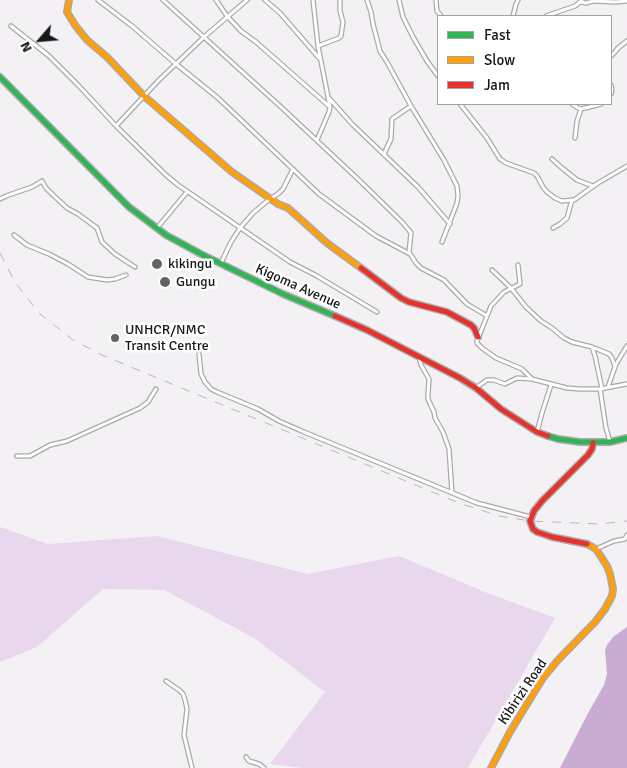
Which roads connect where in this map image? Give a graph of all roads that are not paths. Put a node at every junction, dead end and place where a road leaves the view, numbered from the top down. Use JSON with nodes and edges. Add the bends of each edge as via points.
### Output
{"nodes":[{"id":1,"x":69,"y":0,"type":"edge"},
{"id":2,"x":98,"y":0,"type":"edge"},
{"id":3,"x":163,"y":0,"type":"edge"},
{"id":4,"x":216,"y":0,"type":"edge"},
{"id":5,"x":247,"y":0,"type":"edge"},
{"id":6,"x":265,"y":0,"type":"edge"},
{"id":7,"x":313,"y":0,"type":"edge"},
{"id":8,"x":340,"y":0,"type":"edge"},
{"id":9,"x":367,"y":0,"type":"edge"},
{"id":10,"x":399,"y":0,"type":"edge"},
{"id":11,"x":436,"y":0,"type":"edge"},
{"id":12,"x":518,"y":0,"type":"edge"},
{"id":13,"x":581,"y":1,"type":"edge"},
{"id":14,"x":627,"y":1,"type":"edge"},
{"id":15,"x":440,"y":15,"type":"edge"},
{"id":16,"x":514,"y":15,"type":"edge"},
{"id":17,"x":549,"y":15,"type":"edge"},
{"id":18,"x":227,"y":16,"type":"junction"},
{"id":19,"x":11,"y":26,"type":"dead end"},
{"id":20,"x":204,"y":37,"type":"junction"},
{"id":21,"x":627,"y":41,"type":"edge"},
{"id":22,"x":318,"y":46,"type":"junction"},
{"id":23,"x":612,"y":55,"type":"edge"},
{"id":24,"x":320,"y":59,"type":"junction"},
{"id":25,"x":176,"y":64,"type":"junction"},
{"id":26,"x":437,"y":75,"type":"edge"},
{"id":27,"x":0,"y":77,"type":"edge"},
{"id":28,"x":144,"y":96,"type":"junction"},
{"id":29,"x":328,"y":97,"type":"junction"},
{"id":30,"x":461,"y":105,"type":"edge"},
{"id":31,"x":574,"y":105,"type":"edge"},
{"id":32,"x":600,"y":105,"type":"edge"},
{"id":33,"x":411,"y":106,"type":"junction"},
{"id":34,"x":330,"y":107,"type":"junction"},
{"id":35,"x":581,"y":109,"type":"junction"},
{"id":36,"x":116,"y":126,"type":"junction"},
{"id":37,"x":575,"y":138,"type":"dead end"},
{"id":38,"x":317,"y":140,"type":"junction"},
{"id":39,"x":384,"y":154,"type":"junction"},
{"id":40,"x":552,"y":159,"type":"dead end"},
{"id":41,"x":627,"y":166,"type":"edge"},
{"id":42,"x":293,"y":169,"type":"junction"},
{"id":43,"x":594,"y":186,"type":"junction"},
{"id":44,"x":187,"y":192,"type":"junction"},
{"id":45,"x":271,"y":198,"type":"junction"},
{"id":46,"x":0,"y":199,"type":"edge"},
{"id":47,"x":572,"y":200,"type":"junction"},
{"id":48,"x":450,"y":224,"type":"junction"},
{"id":49,"x":157,"y":228,"type":"junction"},
{"id":50,"x":240,"y":228,"type":"junction"},
{"id":51,"x":553,"y":228,"type":"dead end"},
{"id":52,"x":14,"y":235,"type":"dead end"},
{"id":53,"x":442,"y":242,"type":"dead end"},
{"id":54,"x":410,"y":255,"type":"junction"},
{"id":55,"x":220,"y":263,"type":"junction"},
{"id":56,"x":518,"y":265,"type":"dead end"},
{"id":57,"x":135,"y":267,"type":"dead end"},
{"id":58,"x":492,"y":270,"type":"dead end"},
{"id":59,"x":126,"y":275,"type":"dead end"},
{"id":60,"x":511,"y":288,"type":"junction"},
{"id":61,"x":377,"y":312,"type":"dead end"},
{"id":62,"x":487,"y":316,"type":"junction"},
{"id":63,"x":478,"y":337,"type":"junction"},
{"id":64,"x":627,"y":346,"type":"edge"},
{"id":65,"x":592,"y":348,"type":"junction"},
{"id":66,"x":199,"y":354,"type":"dead end"},
{"id":67,"x":419,"y":356,"type":"junction"},
{"id":68,"x":615,"y":367,"type":"junction"},
{"id":69,"x":532,"y":379,"type":"junction"},
{"id":70,"x":552,"y":384,"type":"junction"},
{"id":71,"x":627,"y":384,"type":"edge"},
{"id":72,"x":476,"y":388,"type":"junction"},
{"id":73,"x":607,"y":388,"type":"junction"},
{"id":74,"x":156,"y":389,"type":"dead end"},
{"id":75,"x":601,"y":389,"type":"junction"},
{"id":76,"x":537,"y":432,"type":"junction"},
{"id":77,"x":627,"y":438,"type":"edge"},
{"id":78,"x":610,"y":442,"type":"junction"},
{"id":79,"x":593,"y":443,"type":"junction"},
{"id":80,"x":17,"y":456,"type":"dead end"},
{"id":81,"x":453,"y":493,"type":"junction"},
{"id":82,"x":531,"y":517,"type":"junction"},
{"id":83,"x":627,"y":535,"type":"edge"},
{"id":84,"x":596,"y":548,"type":"junction"},
{"id":85,"x":166,"y":681,"type":"dead end"},
{"id":86,"x":246,"y":757,"type":"dead end"},
{"id":87,"x":192,"y":768,"type":"edge"},
{"id":88,"x":264,"y":768,"type":"edge"},
{"id":89,"x":490,"y":768,"type":"edge"}],
"edges":[{"from":1,"to":28,"type":"street","via":[[67,12],[75,26]]},
{"from":2,"to":25,"type":"street"},
{"from":3,"to":20,"type":"street"},
{"from":4,"to":18,"type":"street"},
{"from":5,"to":18,"type":"street"},
{"from":6,"to":24,"type":"street"},
{"from":7,"to":22,"type":"street"},
{"from":8,"to":22,"type":"street","via":[[341,36]]},
{"from":9,"to":33,"type":"street","via":[[380,51]]},
{"from":10,"to":26,"type":"street","via":[[414,37]]},
{"from":11,"to":15,"type":"street"},
{"from":12,"to":16,"type":"street"},
{"from":13,"to":14,"type":"street"},
{"from":13,"to":17,"type":"street"},
{"from":18,"to":20,"type":"street"},
{"from":18,"to":34,"type":"street"},
{"from":19,"to":36,"type":"street","via":[[48,56]]},
{"from":20,"to":25,"type":"street"},
{"from":20,"to":38,"type":"street"},
{"from":21,"to":23,"type":"street"},
{"from":22,"to":24,"type":"street"},
{"from":24,"to":29,"type":"street"},
{"from":25,"to":28,"type":"street"},
{"from":25,"to":42,"type":"street","via":[[225,104]]},
{"from":27,"to":49,"type":"street","name":"Kigoma Avenue","via":[[122,200]]},
{"from":28,"to":36,"type":"street"},
{"from":28,"to":45,"type":"street","via":[[232,172]]},
{"from":29,"to":34,"type":"street"},
{"from":29,"to":39,"type":"street"},
{"from":30,"to":47,"type":"street","via":[[500,159],[534,173],[555,198]]},
{"from":31,"to":35,"type":"street"},
{"from":32,"to":35,"type":"street"},
{"from":33,"to":39,"type":"street","via":[[392,119],[391,139]]},
{"from":33,"to":48,"type":"street","via":[[457,186],[457,203]]},
{"from":34,"to":38,"type":"street"},
{"from":35,"to":37,"type":"street"},
{"from":36,"to":44,"type":"street"},
{"from":38,"to":54,"type":"street","via":[[410,232]]},
{"from":39,"to":48,"type":"street"},
{"from":40,"to":43,"type":"street","via":[[577,180]]},
{"from":41,"to":43,"type":"street"},
{"from":42,"to":45,"type":"street","via":[[283,188]]},
{"from":42,"to":54,"type":"street","via":[[319,194],[361,225]]},
{"from":43,"to":47,"type":"street"},
{"from":44,"to":49,"type":"street"},
{"from":44,"to":50,"type":"street"},
{"from":45,"to":50,"type":"street"},
{"from":45,"to":63,"type":"street","via":[[401,298],[462,319],[471,325]]},
{"from":46,"to":57,"type":"street","via":[[42,181],[67,208],[97,228],[102,242]]},
{"from":47,"to":51,"type":"street","via":[[567,218]]},
{"from":48,"to":53,"type":"street"},
{"from":49,"to":55,"type":"street","name":"Kigoma Avenue"},
{"from":50,"to":55,"type":"street"},
{"from":50,"to":61,"type":"street","via":[[290,262]]},
{"from":52,"to":59,"type":"street","via":[[88,278],[107,280]]},
{"from":54,"to":62,"type":"street","via":[[421,268],[444,280],[467,304]]},
{"from":55,"to":67,"type":"street","name":"Kigoma Avenue"},
{"from":56,"to":60,"type":"street","via":[[520,284]]},
{"from":58,"to":60,"type":"street"},
{"from":60,"to":62,"type":"street","via":[[494,301]]},
{"from":60,"to":65,"type":"street","via":[[526,307],[564,338]]},
{"from":62,"to":63,"type":"street"},
{"from":63,"to":69,"type":"street","via":[[477,343],[482,348],[522,369]]},
{"from":64,"to":68,"type":"street"},
{"from":65,"to":68,"type":"street","via":[[608,354]]},
{"from":65,"to":75,"type":"street"},
{"from":66,"to":81,"type":"street","via":[[201,374],[211,389],[304,432]]},
{"from":67,"to":72,"type":"street","name":"Kigoma Avenue"},
{"from":67,"to":81,"type":"street","via":[[420,365],[429,379],[428,394],[435,418],[447,444]]},
{"from":68,"to":73,"type":"street"},
{"from":69,"to":70,"type":"street"},
{"from":69,"to":72,"type":"street","via":[[517,378],[505,384],[487,380]]},
{"from":70,"to":75,"type":"street"},
{"from":70,"to":76,"type":"street"},
{"from":71,"to":73,"type":"street"},
{"from":72,"to":76,"type":"street","name":"Kigoma Avenue"},
{"from":73,"to":75,"type":"street"},
{"from":74,"to":80,"type":"street","via":[[140,408],[30,456]]},
{"from":75,"to":78,"type":"street"},
{"from":76,"to":79,"type":"street","name":"Kigoma Avenue","via":[[558,440]]},
{"from":77,"to":78,"type":"street","name":"Kigoma Avenue"},
{"from":78,"to":79,"type":"street","name":"Kigoma Avenue"},
{"from":79,"to":82,"type":"street","via":[[588,455],[545,497]]},
{"from":81,"to":82,"type":"street","via":[[486,506]]},
{"from":82,"to":84,"type":"street","via":[[530,524],[537,532]]},
{"from":83,"to":84,"type":"street","via":[[625,539]]},
{"from":84,"to":89,"type":"street","name":"Kibirizi Road","via":[[612,581],[609,603],[543,678]]},
{"from":85,"to":87,"type":"street","via":[[183,694],[185,700],[184,735]]},
{"from":86,"to":88,"type":"street"}]}
